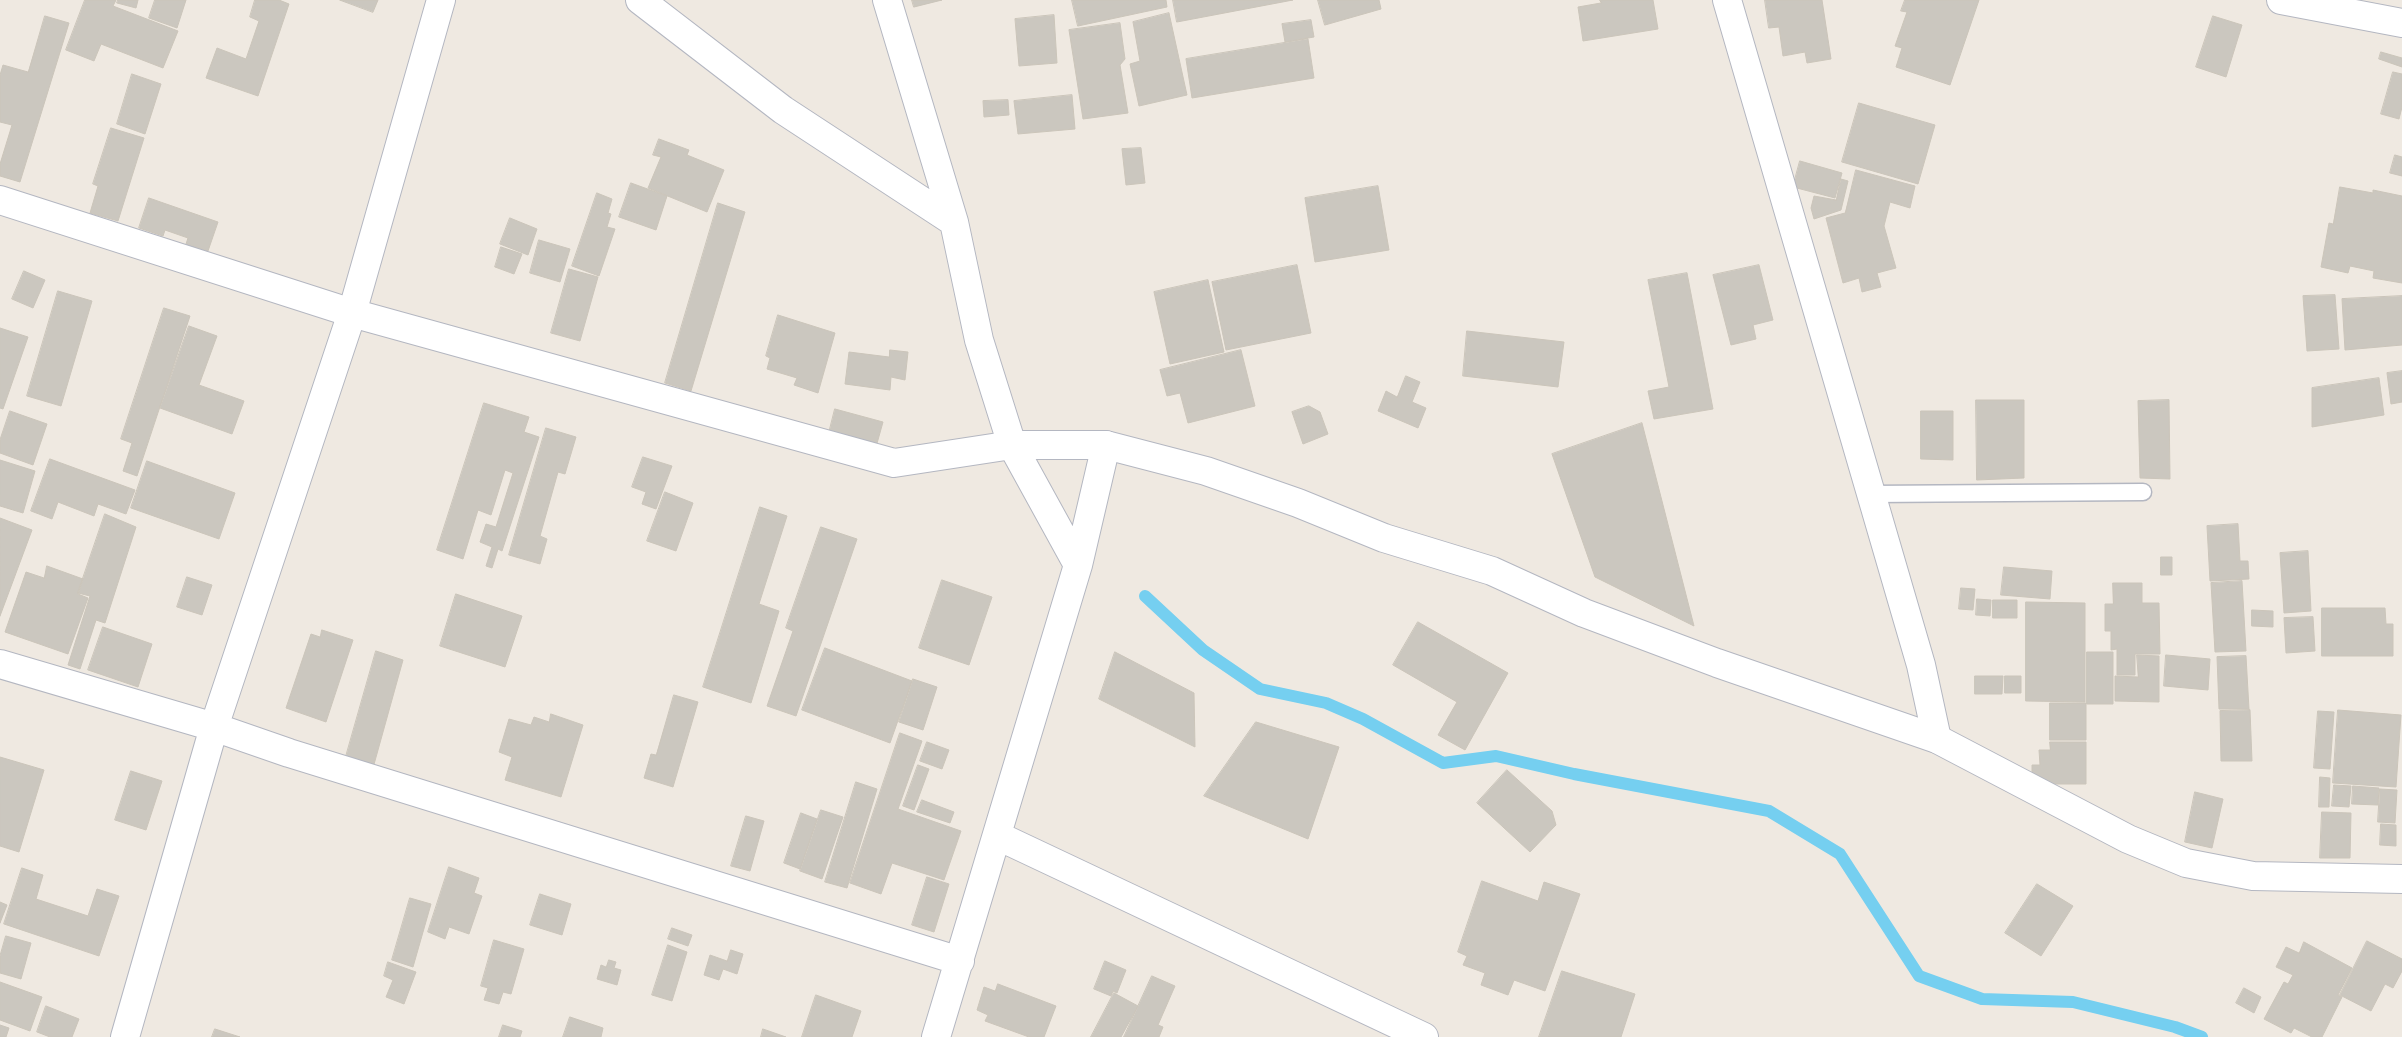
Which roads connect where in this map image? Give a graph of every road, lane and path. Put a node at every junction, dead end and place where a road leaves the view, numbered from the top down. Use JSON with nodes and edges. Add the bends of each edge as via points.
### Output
{"nodes":[{"id":1,"x":440,"y":0,"type":"edge"},
{"id":2,"x":640,"y":0,"type":"edge"},
{"id":3,"x":887,"y":0,"type":"edge"},
{"id":4,"x":1727,"y":0,"type":"edge"},
{"id":5,"x":2281,"y":0,"type":"edge"},
{"id":6,"x":2402,"y":23,"type":"edge"},
{"id":7,"x":0,"y":200,"type":"edge"},
{"id":8,"x":954,"y":222,"type":"junction"},
{"id":9,"x":352,"y":312,"type":"junction"},
{"id":10,"x":1012,"y":445,"type":"junction"},
{"id":11,"x":1106,"y":445,"type":"junction"},
{"id":12,"x":2143,"y":492,"type":"dead end"},
{"id":13,"x":1871,"y":494,"type":"junction"},
{"id":14,"x":1078,"y":565,"type":"junction"},
{"id":15,"x":0,"y":664,"type":"edge"},
{"id":16,"x":214,"y":727,"type":"junction"},
{"id":17,"x":1937,"y":739,"type":"junction"},
{"id":18,"x":998,"y":836,"type":"junction"},
{"id":19,"x":2402,"y":879,"type":"edge"},
{"id":20,"x":960,"y":961,"type":"junction"},
{"id":21,"x":125,"y":1037,"type":"edge"},
{"id":22,"x":936,"y":1037,"type":"edge"},
{"id":23,"x":1424,"y":1037,"type":"edge"}],
"edges":[{"from":1,"to":9,"type":"street"},
{"from":2,"to":8,"type":"street","via":[[784,110]]},
{"from":3,"to":8,"type":"street"},
{"from":4,"to":13,"type":"street"},
{"from":5,"to":6,"type":"street"},
{"from":7,"to":9,"type":"street"},
{"from":8,"to":10,"type":"street","via":[[979,340]]},
{"from":9,"to":10,"type":"street","via":[[894,463]]},
{"from":9,"to":16,"type":"street"},
{"from":10,"to":11,"type":"street"},
{"from":10,"to":14,"type":"street"},
{"from":11,"to":14,"type":"street"},
{"from":11,"to":17,"type":"street","via":[[1206,471],[1298,502],[1384,538],[1492,571],[1584,613],[1717,663]]},
{"from":12,"to":13,"type":"lane"},
{"from":13,"to":17,"type":"street","via":[[1921,665]]},
{"from":14,"to":18,"type":"street"},
{"from":15,"to":16,"type":"street"},
{"from":16,"to":20,"type":"street"},
{"from":16,"to":21,"type":"street"},
{"from":17,"to":19,"type":"street","via":[[2128,839],[2186,863],[2253,876]]},
{"from":18,"to":20,"type":"street"},
{"from":18,"to":23,"type":"street"},
{"from":20,"to":22,"type":"street"}]}
